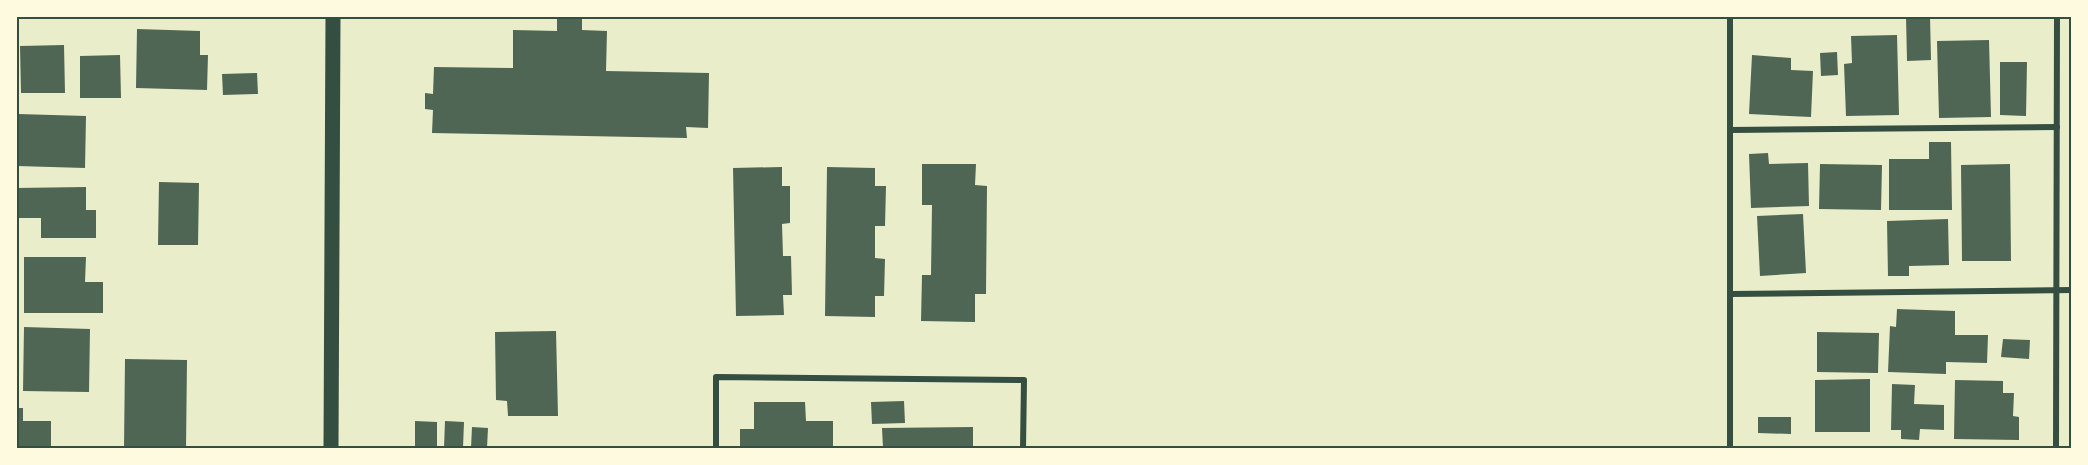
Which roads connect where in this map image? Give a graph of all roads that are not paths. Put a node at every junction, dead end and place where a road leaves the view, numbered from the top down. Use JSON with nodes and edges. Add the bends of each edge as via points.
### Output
{"nodes":[{"id":1,"x":333,"y":16,"type":"edge"},
{"id":2,"x":1731,"y":16,"type":"edge"},
{"id":3,"x":2057,"y":16,"type":"edge"},
{"id":4,"x":2057,"y":127,"type":"junction"},
{"id":5,"x":1730,"y":130,"type":"junction"},
{"id":6,"x":2057,"y":290,"type":"junction"},
{"id":7,"x":2072,"y":290,"type":"edge"},
{"id":8,"x":1730,"y":294,"type":"junction"},
{"id":9,"x":332,"y":448,"type":"edge"},
{"id":10,"x":716,"y":448,"type":"edge"},
{"id":11,"x":1023,"y":448,"type":"edge"},
{"id":12,"x":1730,"y":448,"type":"edge"},
{"id":13,"x":2056,"y":448,"type":"edge"}],
"edges":[{"from":1,"to":9,"type":"main road"},
{"from":2,"to":5,"type":"street"},
{"from":3,"to":4,"type":"street"},
{"from":4,"to":5,"type":"street"},
{"from":4,"to":6,"type":"street"},
{"from":5,"to":8,"type":"street"},
{"from":6,"to":7,"type":"street"},
{"from":6,"to":8,"type":"street"},
{"from":6,"to":13,"type":"street"},
{"from":8,"to":12,"type":"street"},
{"from":10,"to":11,"type":"street","via":[[716,377],[1024,380]]}]}
